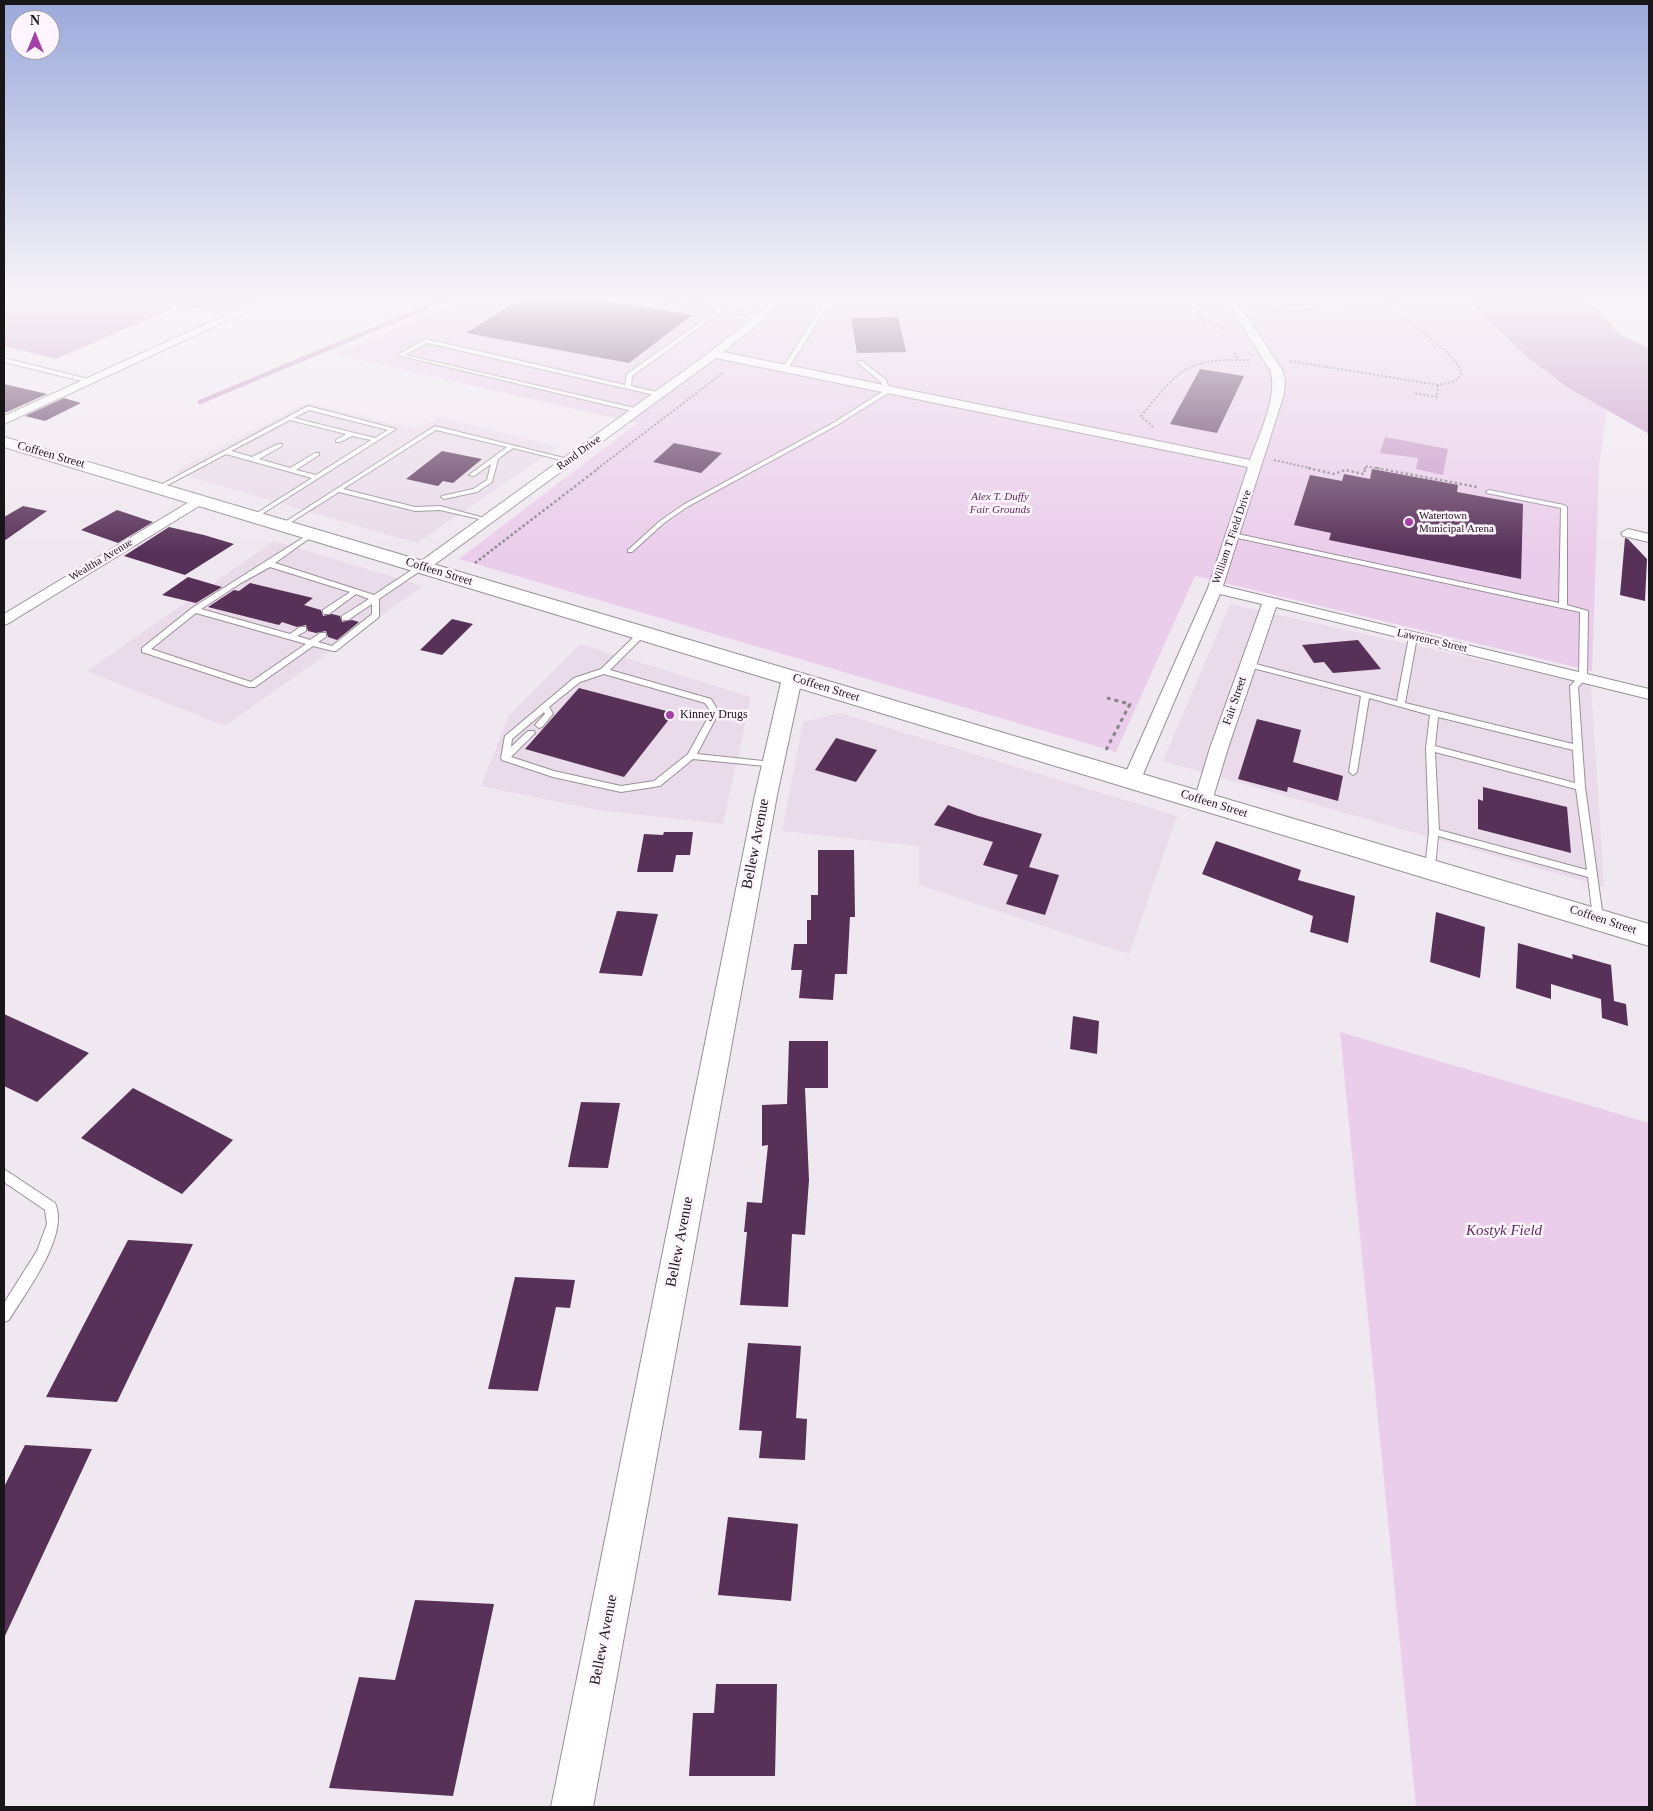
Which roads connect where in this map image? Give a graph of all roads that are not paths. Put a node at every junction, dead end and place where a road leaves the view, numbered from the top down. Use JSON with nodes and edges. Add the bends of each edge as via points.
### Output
{"nodes":[{"id":1,"x":89,"y":382,"type":"edge"},
{"id":2,"x":514,"y":382,"type":"edge"},
{"id":3,"x":604,"y":382,"type":"edge"},
{"id":4,"x":628,"y":382,"type":"edge"},
{"id":5,"x":676,"y":382,"type":"edge"},
{"id":6,"x":844,"y":382,"type":"edge"},
{"id":7,"x":884,"y":382,"type":"edge"},
{"id":8,"x":1279,"y":382,"type":"edge"},
{"id":9,"x":628,"y":387,"type":"junction"},
{"id":10,"x":888,"y":391,"type":"junction"},
{"id":11,"x":659,"y":394,"type":"junction"},
{"id":12,"x":637,"y":410,"type":"junction"},
{"id":13,"x":288,"y":418,"type":"junction"},
{"id":14,"x":4,"y":420,"type":"edge"},
{"id":15,"x":315,"y":425,"type":"junction"},
{"id":16,"x":308,"y":428,"type":"dead end"},
{"id":17,"x":351,"y":434,"type":"junction"},
{"id":18,"x":376,"y":440,"type":"junction"},
{"id":19,"x":338,"y":441,"type":"dead end"},
{"id":20,"x":4,"y":442,"type":"edge"},
{"id":21,"x":280,"y":444,"type":"dead end"},
{"id":22,"x":512,"y":446,"type":"junction"},
{"id":23,"x":226,"y":452,"type":"junction"},
{"id":24,"x":317,"y":454,"type":"dead end"},
{"id":25,"x":254,"y":459,"type":"junction"},
{"id":26,"x":495,"y":459,"type":"junction"},
{"id":27,"x":569,"y":460,"type":"junction"},
{"id":28,"x":1257,"y":460,"type":"junction"},
{"id":29,"x":291,"y":470,"type":"junction"},
{"id":30,"x":472,"y":475,"type":"dead end"},
{"id":31,"x":316,"y":477,"type":"junction"},
{"id":32,"x":460,"y":485,"type":"dead end"},
{"id":33,"x":158,"y":488,"type":"junction"},
{"id":34,"x":338,"y":490,"type":"junction"},
{"id":35,"x":1489,"y":492,"type":"road end"},
{"id":36,"x":444,"y":497,"type":"junction"},
{"id":37,"x":199,"y":500,"type":"junction"},
{"id":38,"x":430,"y":508,"type":"junction"},
{"id":39,"x":254,"y":516,"type":"junction"},
{"id":40,"x":486,"y":520,"type":"junction"},
{"id":41,"x":283,"y":525,"type":"junction"},
{"id":42,"x":312,"y":534,"type":"junction"},
{"id":43,"x":1628,"y":534,"type":"dead end"},
{"id":44,"x":1233,"y":535,"type":"junction"},
{"id":45,"x":1649,"y":538,"type":"edge"},
{"id":46,"x":630,"y":551,"type":"dead end"},
{"id":47,"x":269,"y":564,"type":"junction"},
{"id":48,"x":422,"y":567,"type":"junction"},
{"id":49,"x":1215,"y":588,"type":"junction"},
{"id":50,"x":355,"y":592,"type":"junction"},
{"id":51,"x":375,"y":598,"type":"junction"},
{"id":52,"x":1270,"y":603,"type":"junction"},
{"id":53,"x":1563,"y":606,"type":"junction"},
{"id":54,"x":195,"y":610,"type":"junction"},
{"id":55,"x":326,"y":612,"type":"dead end"},
{"id":56,"x":345,"y":618,"type":"dead end"},
{"id":57,"x":4,"y":620,"type":"edge"},
{"id":58,"x":303,"y":629,"type":"dead end"},
{"id":59,"x":643,"y":633,"type":"junction"},
{"id":60,"x":323,"y":636,"type":"dead end"},
{"id":61,"x":291,"y":637,"type":"junction"},
{"id":62,"x":1413,"y":637,"type":"junction"},
{"id":63,"x":312,"y":643,"type":"junction"},
{"id":64,"x":1248,"y":664,"type":"junction"},
{"id":65,"x":604,"y":671,"type":"junction"},
{"id":66,"x":792,"y":678,"type":"junction"},
{"id":67,"x":1583,"y":678,"type":"junction"},
{"id":68,"x":1649,"y":694,"type":"edge"},
{"id":69,"x":1365,"y":695,"type":"junction"},
{"id":70,"x":1401,"y":704,"type":"junction"},
{"id":71,"x":545,"y":707,"type":"junction"},
{"id":72,"x":1434,"y":713,"type":"junction"},
{"id":73,"x":539,"y":725,"type":"dead end"},
{"id":74,"x":531,"y":732,"type":"dead end"},
{"id":75,"x":1430,"y":748,"type":"junction"},
{"id":76,"x":1577,"y":748,"type":"junction"},
{"id":77,"x":691,"y":756,"type":"junction"},
{"id":78,"x":505,"y":758,"type":"junction"},
{"id":79,"x":772,"y":765,"type":"junction"},
{"id":80,"x":1353,"y":772,"type":"dead end"},
{"id":81,"x":1132,"y":779,"type":"junction"},
{"id":82,"x":1580,"y":787,"type":"junction"},
{"id":83,"x":1203,"y":801,"type":"junction"},
{"id":84,"x":1434,"y":832,"type":"junction"},
{"id":85,"x":1430,"y":868,"type":"junction"},
{"id":86,"x":1592,"y":875,"type":"junction"},
{"id":87,"x":1598,"y":918,"type":"junction"},
{"id":88,"x":1649,"y":934,"type":"edge"},
{"id":89,"x":4,"y":1175,"type":"edge"},
{"id":90,"x":4,"y":1315,"type":"edge"},
{"id":91,"x":572,"y":1807,"type":"edge"}],
"edges":[{"from":1,"to":14,"type":"street"},
{"from":2,"to":12,"type":"lane"},
{"from":3,"to":9,"type":"lane"},
{"from":4,"to":9,"type":"lane"},
{"from":5,"to":11,"type":"street","name":"Rand Drive"},
{"from":6,"to":10,"type":"street"},
{"from":7,"to":10,"type":"lane"},
{"from":8,"to":28,"type":"street","name":"William T Field Drive","via":[[1278,394]]},
{"from":9,"to":11,"type":"lane"},
{"from":10,"to":28,"type":"street"},
{"from":10,"to":46,"type":"lane","via":[[835,424],[685,506]]},
{"from":11,"to":12,"type":"street","name":"Rand Drive"},
{"from":12,"to":27,"type":"street","name":"Rand Drive"},
{"from":13,"to":15,"type":"lane"},
{"from":13,"to":18,"type":"lane","via":[[308,408],[393,429]]},
{"from":13,"to":23,"type":"lane"},
{"from":15,"to":16,"type":"lane"},
{"from":15,"to":17,"type":"lane"},
{"from":17,"to":18,"type":"lane"},
{"from":17,"to":19,"type":"lane"},
{"from":18,"to":31,"type":"lane"},
{"from":20,"to":33,"type":"main road","name":"Coffeen Street"},
{"from":21,"to":25,"type":"lane"},
{"from":22,"to":26,"type":"lane"},
{"from":22,"to":27,"type":"lane"},
{"from":22,"to":34,"type":"lane","via":[[435,428]]},
{"from":23,"to":25,"type":"lane"},
{"from":23,"to":33,"type":"lane"},
{"from":24,"to":29,"type":"lane"},
{"from":25,"to":29,"type":"lane"},
{"from":26,"to":30,"type":"lane"},
{"from":26,"to":36,"type":"lane","via":[[490,481],[475,492]]},
{"from":27,"to":40,"type":"street","name":"Rand Drive"},
{"from":28,"to":44,"type":"street","name":"William T Field Drive"},
{"from":29,"to":31,"type":"lane"},
{"from":31,"to":39,"type":"lane"},
{"from":32,"to":36,"type":"lane"},
{"from":33,"to":37,"type":"main road","name":"Coffeen Street"},
{"from":34,"to":38,"type":"lane","via":[[415,509]]},
{"from":34,"to":41,"type":"lane"},
{"from":35,"to":53,"type":"lane","via":[[1564,507]]},
{"from":36,"to":38,"type":"lane"},
{"from":37,"to":39,"type":"main road","name":"Coffeen Street"},
{"from":37,"to":57,"type":"street","name":"Wealtha Avenue"},
{"from":38,"to":40,"type":"lane"},
{"from":39,"to":41,"type":"main road","name":"Coffeen Street"},
{"from":40,"to":48,"type":"street","name":"Rand Drive"},
{"from":41,"to":42,"type":"main road","name":"Coffeen Street"},
{"from":42,"to":47,"type":"lane"},
{"from":42,"to":48,"type":"main road","name":"Coffeen Street"},
{"from":43,"to":45,"type":"street"},
{"from":44,"to":49,"type":"street","name":"William T Field Drive"},
{"from":44,"to":53,"type":"lane"},
{"from":47,"to":50,"type":"lane"},
{"from":47,"to":54,"type":"lane"},
{"from":48,"to":51,"type":"lane"},
{"from":48,"to":59,"type":"main road","name":"Coffeen Street"},
{"from":49,"to":52,"type":"street","name":"Lawrence Street"},
{"from":49,"to":81,"type":"street","name":"William T Field Drive"},
{"from":50,"to":51,"type":"lane"},
{"from":50,"to":55,"type":"lane"},
{"from":51,"to":56,"type":"lane"},
{"from":51,"to":63,"type":"lane","via":[[376,615],[333,649]]},
{"from":52,"to":62,"type":"street","name":"Lawrence Street"},
{"from":52,"to":64,"type":"street","name":"Fair Street"},
{"from":53,"to":67,"type":"lane","via":[[1584,611]]},
{"from":54,"to":61,"type":"lane"},
{"from":54,"to":63,"type":"lane","via":[[145,650],[252,685]]},
{"from":58,"to":61,"type":"lane"},
{"from":59,"to":65,"type":"lane"},
{"from":59,"to":66,"type":"main road","name":"Coffeen Street"},
{"from":60,"to":63,"type":"lane"},
{"from":61,"to":63,"type":"lane"},
{"from":62,"to":67,"type":"street","name":"Lawrence Street"},
{"from":62,"to":70,"type":"lane"},
{"from":64,"to":69,"type":"lane"},
{"from":64,"to":83,"type":"street","name":"Fair Street"},
{"from":65,"to":71,"type":"lane","via":[[577,680]]},
{"from":65,"to":77,"type":"lane","via":[[708,701],[715,712]]},
{"from":66,"to":79,"type":"street","name":"Bellew Avenue"},
{"from":66,"to":81,"type":"main road","name":"Coffeen Street"},
{"from":67,"to":68,"type":"street","name":"Lawrence Street"},
{"from":67,"to":76,"type":"lane","via":[[1574,686]]},
{"from":69,"to":70,"type":"lane"},
{"from":69,"to":80,"type":"lane"},
{"from":70,"to":72,"type":"lane"},
{"from":71,"to":73,"type":"lane","via":[[549,714]]},
{"from":71,"to":78,"type":"lane","via":[[508,738]]},
{"from":72,"to":75,"type":"lane"},
{"from":72,"to":76,"type":"lane"},
{"from":74,"to":78,"type":"lane"},
{"from":75,"to":82,"type":"lane"},
{"from":75,"to":84,"type":"lane"},
{"from":76,"to":82,"type":"lane"},
{"from":77,"to":78,"type":"lane","via":[[657,784],[620,789],[553,774]]},
{"from":77,"to":79,"type":"lane"},
{"from":79,"to":91,"type":"street","name":"Bellew Avenue"},
{"from":81,"to":83,"type":"main road","name":"Coffeen Street"},
{"from":82,"to":86,"type":"lane"},
{"from":83,"to":85,"type":"main road","name":"Coffeen Street"},
{"from":84,"to":85,"type":"lane"},
{"from":84,"to":86,"type":"lane"},
{"from":85,"to":87,"type":"main road","name":"Coffeen Street"},
{"from":86,"to":87,"type":"lane"},
{"from":87,"to":88,"type":"main road","name":"Coffeen Street"},
{"from":89,"to":90,"type":"lane","via":[[50,1207],[53,1224],[42,1254]]}]}
